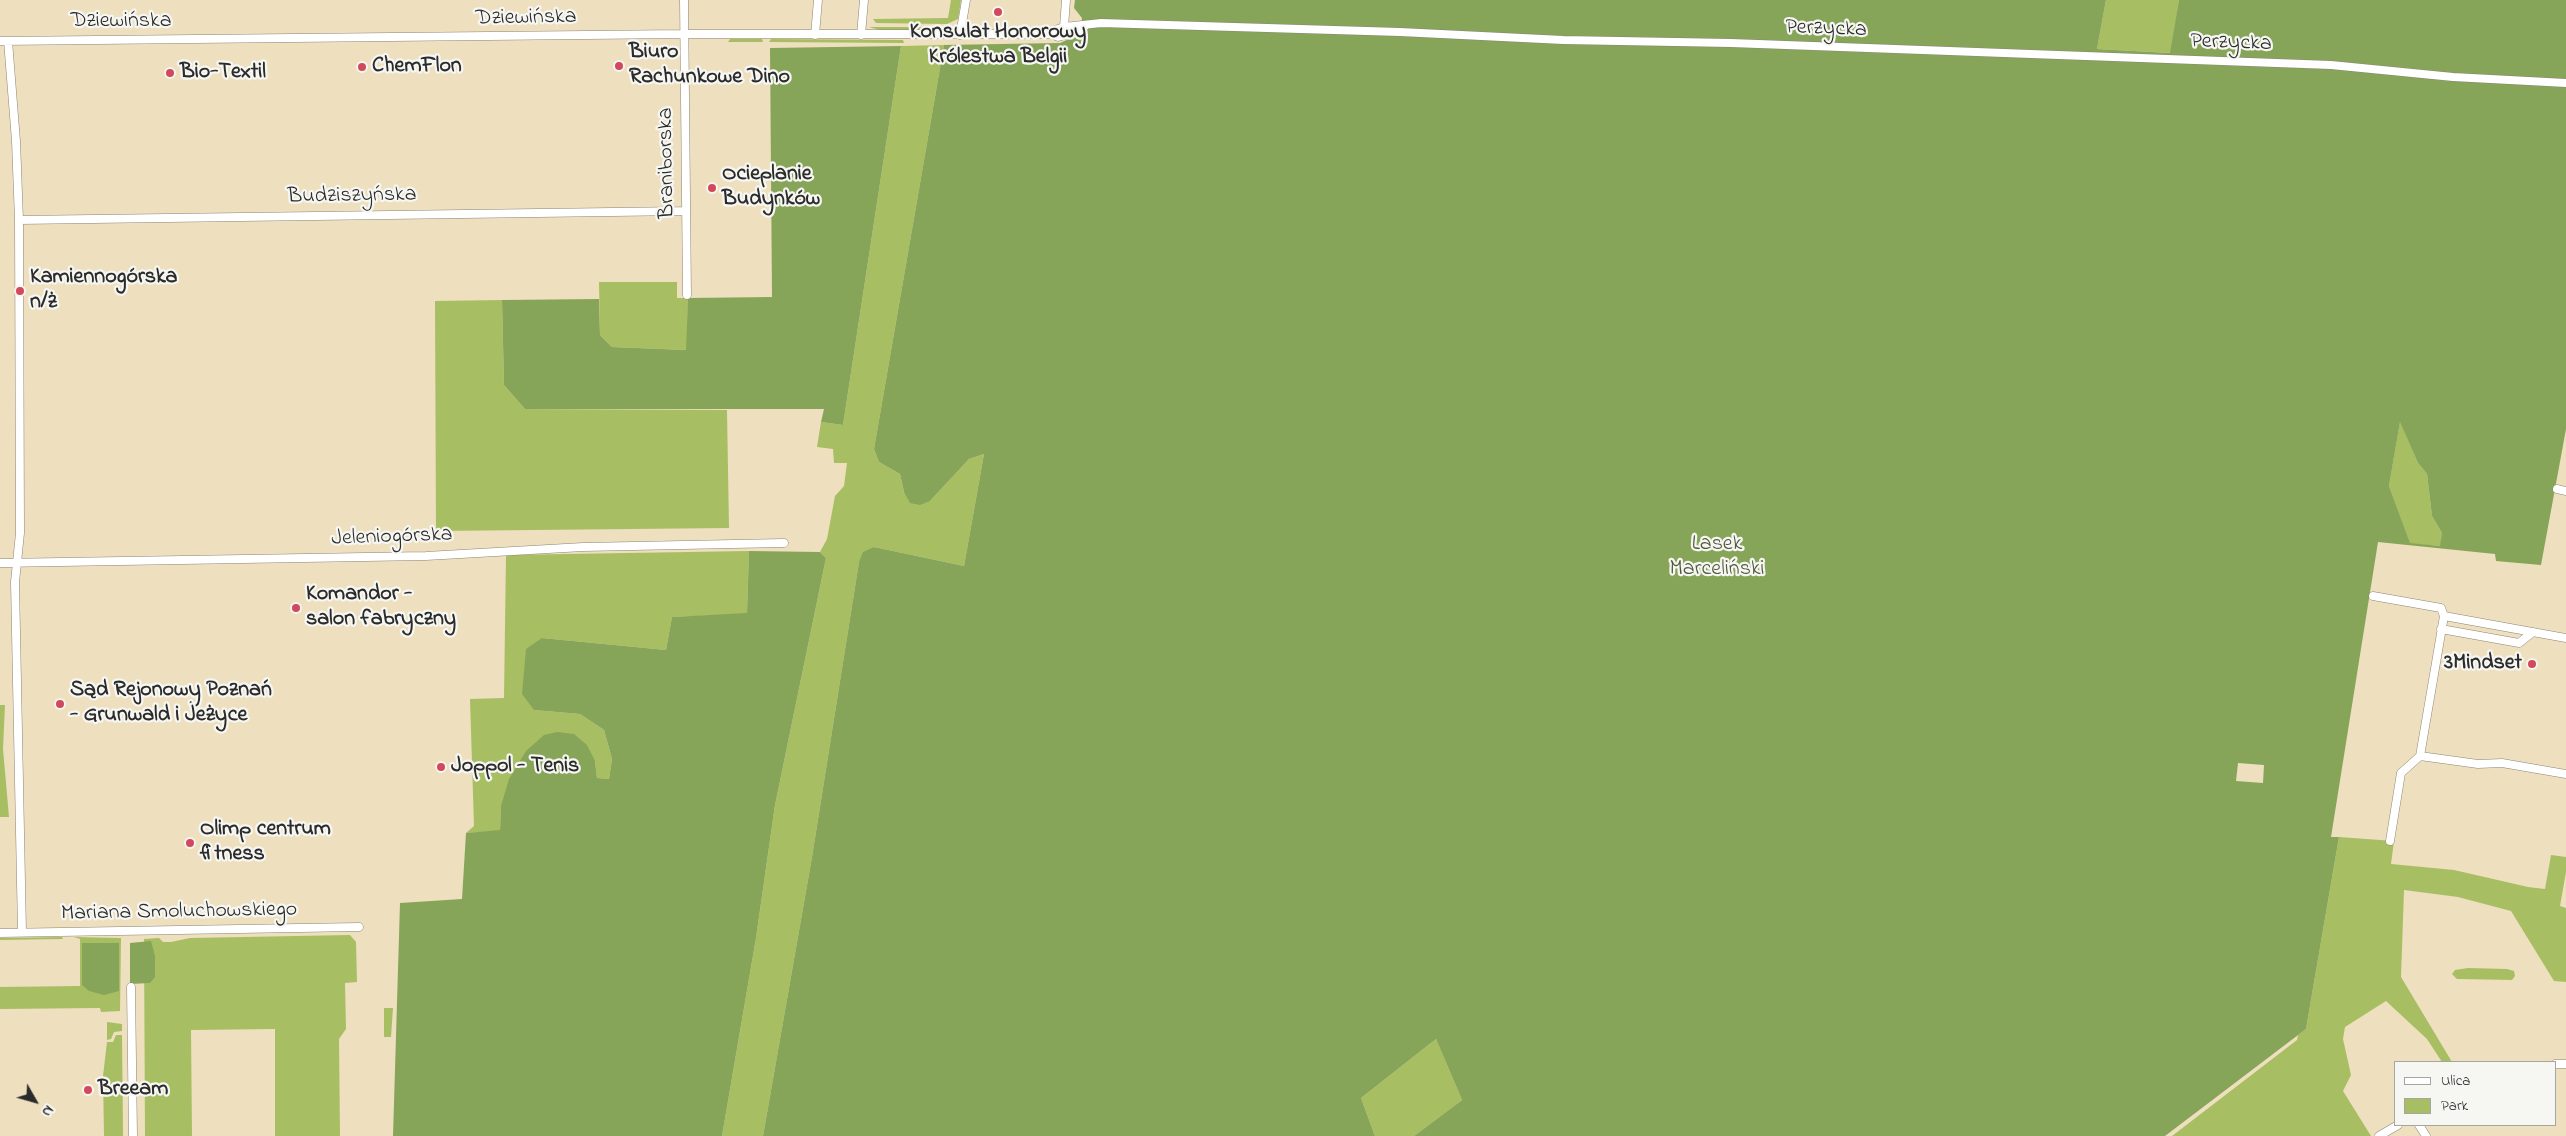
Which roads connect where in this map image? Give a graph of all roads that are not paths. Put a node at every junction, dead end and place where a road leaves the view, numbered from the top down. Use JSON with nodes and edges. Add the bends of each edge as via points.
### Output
{"nodes":[{"id":1,"x":684,"y":0,"type":"edge"},
{"id":2,"x":818,"y":0,"type":"edge"},
{"id":3,"x":864,"y":0,"type":"edge"},
{"id":4,"x":966,"y":0,"type":"edge"},
{"id":5,"x":1066,"y":0,"type":"edge"},
{"id":6,"x":1085,"y":26,"type":"junction"},
{"id":7,"x":1064,"y":27,"type":"junction"},
{"id":8,"x":684,"y":34,"type":"junction"},
{"id":9,"x":1052,"y":34,"type":"junction"},
{"id":10,"x":815,"y":35,"type":"junction"},
{"id":11,"x":861,"y":35,"type":"junction"},
{"id":12,"x":960,"y":35,"type":"junction"},
{"id":13,"x":4,"y":41,"type":"edge"},
{"id":14,"x":2566,"y":83,"type":"edge"},
{"id":15,"x":686,"y":211,"type":"junction"},
{"id":16,"x":19,"y":220,"type":"junction"},
{"id":17,"x":687,"y":295,"type":"dead end"},
{"id":18,"x":2557,"y":489,"type":"dead end"},
{"id":19,"x":2566,"y":491,"type":"edge"},
{"id":20,"x":784,"y":543,"type":"dead end"},
{"id":21,"x":0,"y":563,"type":"edge"},
{"id":22,"x":17,"y":563,"type":"junction"},
{"id":23,"x":2373,"y":596,"type":"dead end"},
{"id":24,"x":2444,"y":616,"type":"junction"},
{"id":25,"x":2441,"y":629,"type":"junction"},
{"id":26,"x":2533,"y":632,"type":"junction"},
{"id":27,"x":2566,"y":638,"type":"edge"},
{"id":28,"x":2420,"y":756,"type":"junction"},
{"id":29,"x":2566,"y":774,"type":"edge"},
{"id":30,"x":2390,"y":841,"type":"dead end"},
{"id":31,"x":360,"y":927,"type":"dead end"},
{"id":32,"x":22,"y":932,"type":"junction"},
{"id":33,"x":0,"y":933,"type":"edge"},
{"id":34,"x":132,"y":987,"type":"dead end"},
{"id":35,"x":2396,"y":1126,"type":"edge"},
{"id":36,"x":133,"y":1136,"type":"edge"},
{"id":37,"x":2379,"y":1136,"type":"edge"}],
"edges":[{"from":1,"to":8,"type":"street","name":"Braniborska"},
{"from":2,"to":10,"type":"street"},
{"from":3,"to":11,"type":"street"},
{"from":4,"to":12,"type":"street"},
{"from":5,"to":7,"type":"street"},
{"from":6,"to":7,"type":"street","name":"Dziewińska"},
{"from":6,"to":9,"type":"street","name":"Dziewińska","via":[[1080,31],[1058,37]]},
{"from":6,"to":14,"type":"street","name":"Perzycka","via":[[1102,23],[1355,30],[2321,65]]},
{"from":7,"to":9,"type":"street","name":"Dziewińska"},
{"from":8,"to":10,"type":"street","name":"Dziewińska"},
{"from":8,"to":13,"type":"street","name":"Dziewińska"},
{"from":8,"to":15,"type":"street","name":"Braniborska"},
{"from":9,"to":12,"type":"street","name":"Dziewińska"},
{"from":10,"to":11,"type":"street","name":"Dziewińska"},
{"from":11,"to":12,"type":"street","name":"Dziewińska"},
{"from":13,"to":16,"type":"street","via":[[16,141]]},
{"from":15,"to":16,"type":"street","name":"Budziszyńska"},
{"from":15,"to":17,"type":"street","name":"Braniborska"},
{"from":16,"to":22,"type":"street","via":[[20,517]]},
{"from":18,"to":19,"type":"street"},
{"from":20,"to":22,"type":"street","name":"Jeleniogórska","via":[[583,547],[426,556]]},
{"from":21,"to":22,"type":"street","name":"Jeleniogórska"},
{"from":22,"to":32,"type":"street"},
{"from":23,"to":24,"type":"street","via":[[2442,608]]},
{"from":24,"to":25,"type":"street"},
{"from":24,"to":26,"type":"street"},
{"from":25,"to":26,"type":"street","via":[[2519,644]]},
{"from":25,"to":28,"type":"street"},
{"from":26,"to":27,"type":"street"},
{"from":28,"to":29,"type":"street","via":[[2478,764],[2502,763]]},
{"from":28,"to":30,"type":"street","via":[[2401,773]]},
{"from":31,"to":32,"type":"street","name":"Mariana Smoluchowskiego"},
{"from":32,"to":33,"type":"street","name":"Mariana Smoluchowskiego"},
{"from":34,"to":36,"type":"street"},
{"from":35,"to":37,"type":"street"}]}
